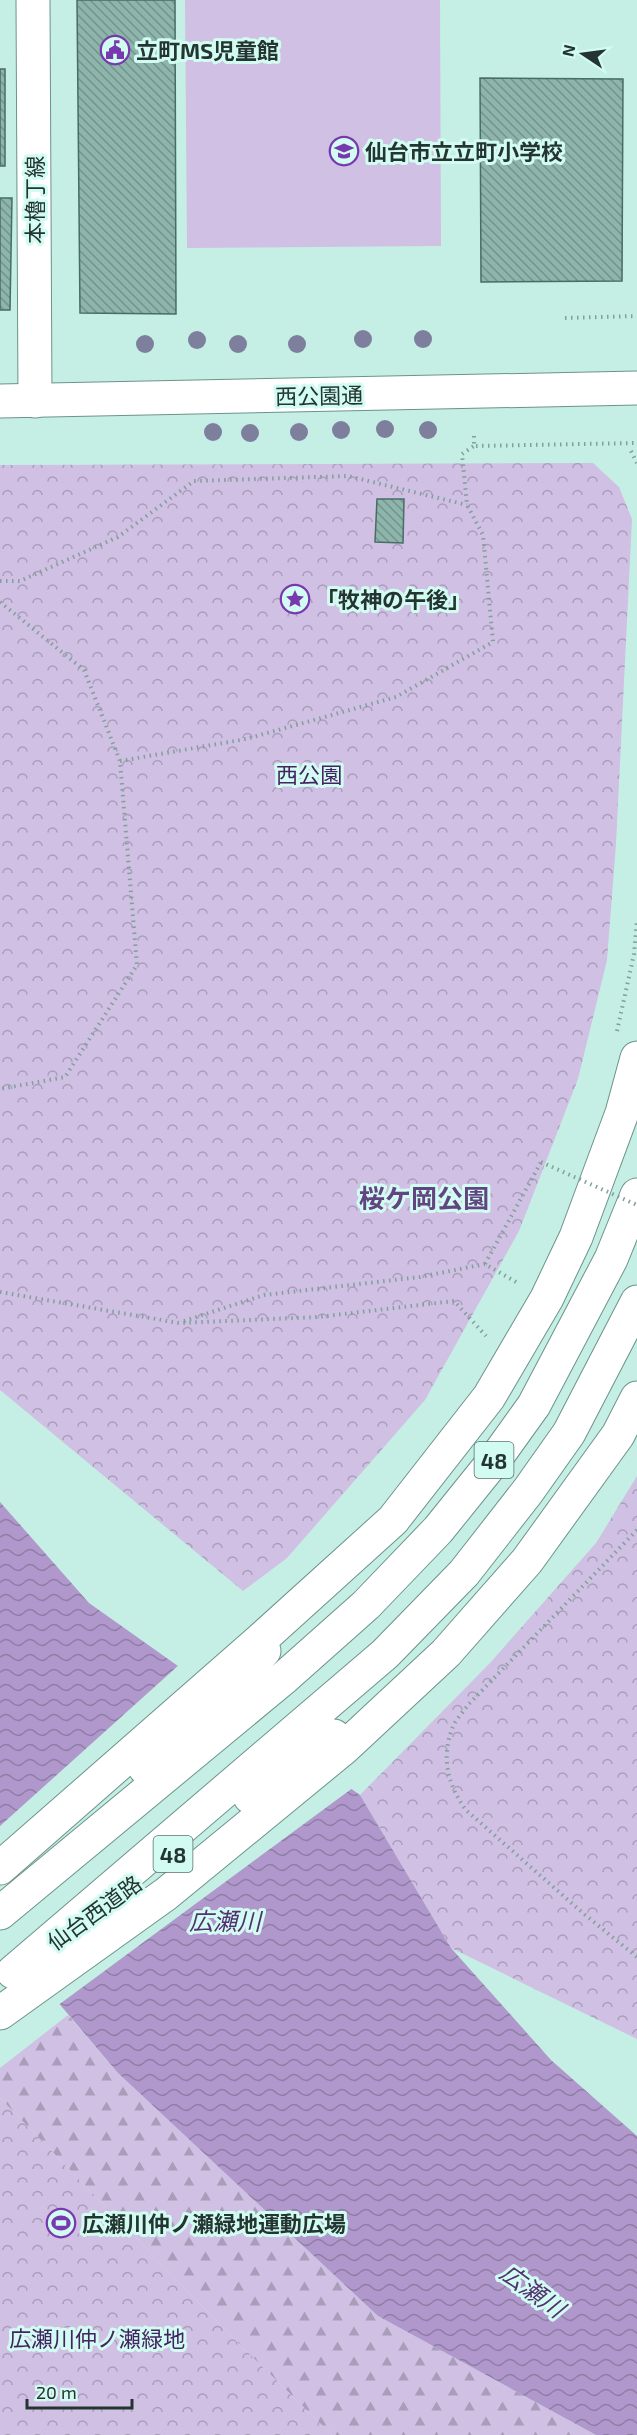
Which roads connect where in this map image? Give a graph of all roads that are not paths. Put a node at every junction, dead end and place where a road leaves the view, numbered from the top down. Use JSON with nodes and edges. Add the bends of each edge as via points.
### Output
{"nodes":[{"id":1,"x":33,"y":0,"type":"edge"},
{"id":2,"x":637,"y":388,"type":"edge"},
{"id":3,"x":0,"y":400,"type":"edge"},
{"id":4,"x":35,"y":401,"type":"junction"},
{"id":5,"x":626,"y":1047,"type":"edge"},
{"id":6,"x":637,"y":1195,"type":"edge"},
{"id":7,"x":637,"y":1302,"type":"edge"},
{"id":8,"x":637,"y":1398,"type":"edge"},
{"id":9,"x":260,"y":1647,"type":"junction"},
{"id":10,"x":331,"y":1733,"type":"junction"},
{"id":11,"x":0,"y":1868,"type":"edge"},
{"id":12,"x":0,"y":1911,"type":"edge"},
{"id":13,"x":6,"y":1977,"type":"edge"},
{"id":14,"x":0,"y":2013,"type":"edge"}],
"edges":[{"from":1,"to":4,"type":"main road","name":"本櫓丁線"},
{"from":2,"to":4,"type":"main road","name":"西公園通"},
{"from":3,"to":4,"type":"main road","name":"西公園通"},
{"from":5,"to":9,"type":"main road","via":[[622,1113],[576,1237],[547,1298],[489,1397],[393,1520]]},
{"from":6,"to":12,"type":"main road","number":"48","via":[[611,1259],[534,1405],[438,1530],[366,1605],[285,1677]]},
{"from":7,"to":10,"type":"main road","number":"48","via":[[569,1433],[528,1491],[464,1573],[386,1654]]},
{"from":8,"to":10,"type":"main road","via":[[618,1435],[527,1561],[446,1653]]},
{"from":9,"to":11,"type":"main road"},
{"from":9,"to":12,"type":"main road","number":"48"},
{"from":10,"to":13,"type":"main road","name":"仙台西道路","number":"48"},
{"from":10,"to":14,"type":"main road","via":[[166,1894]]}]}
